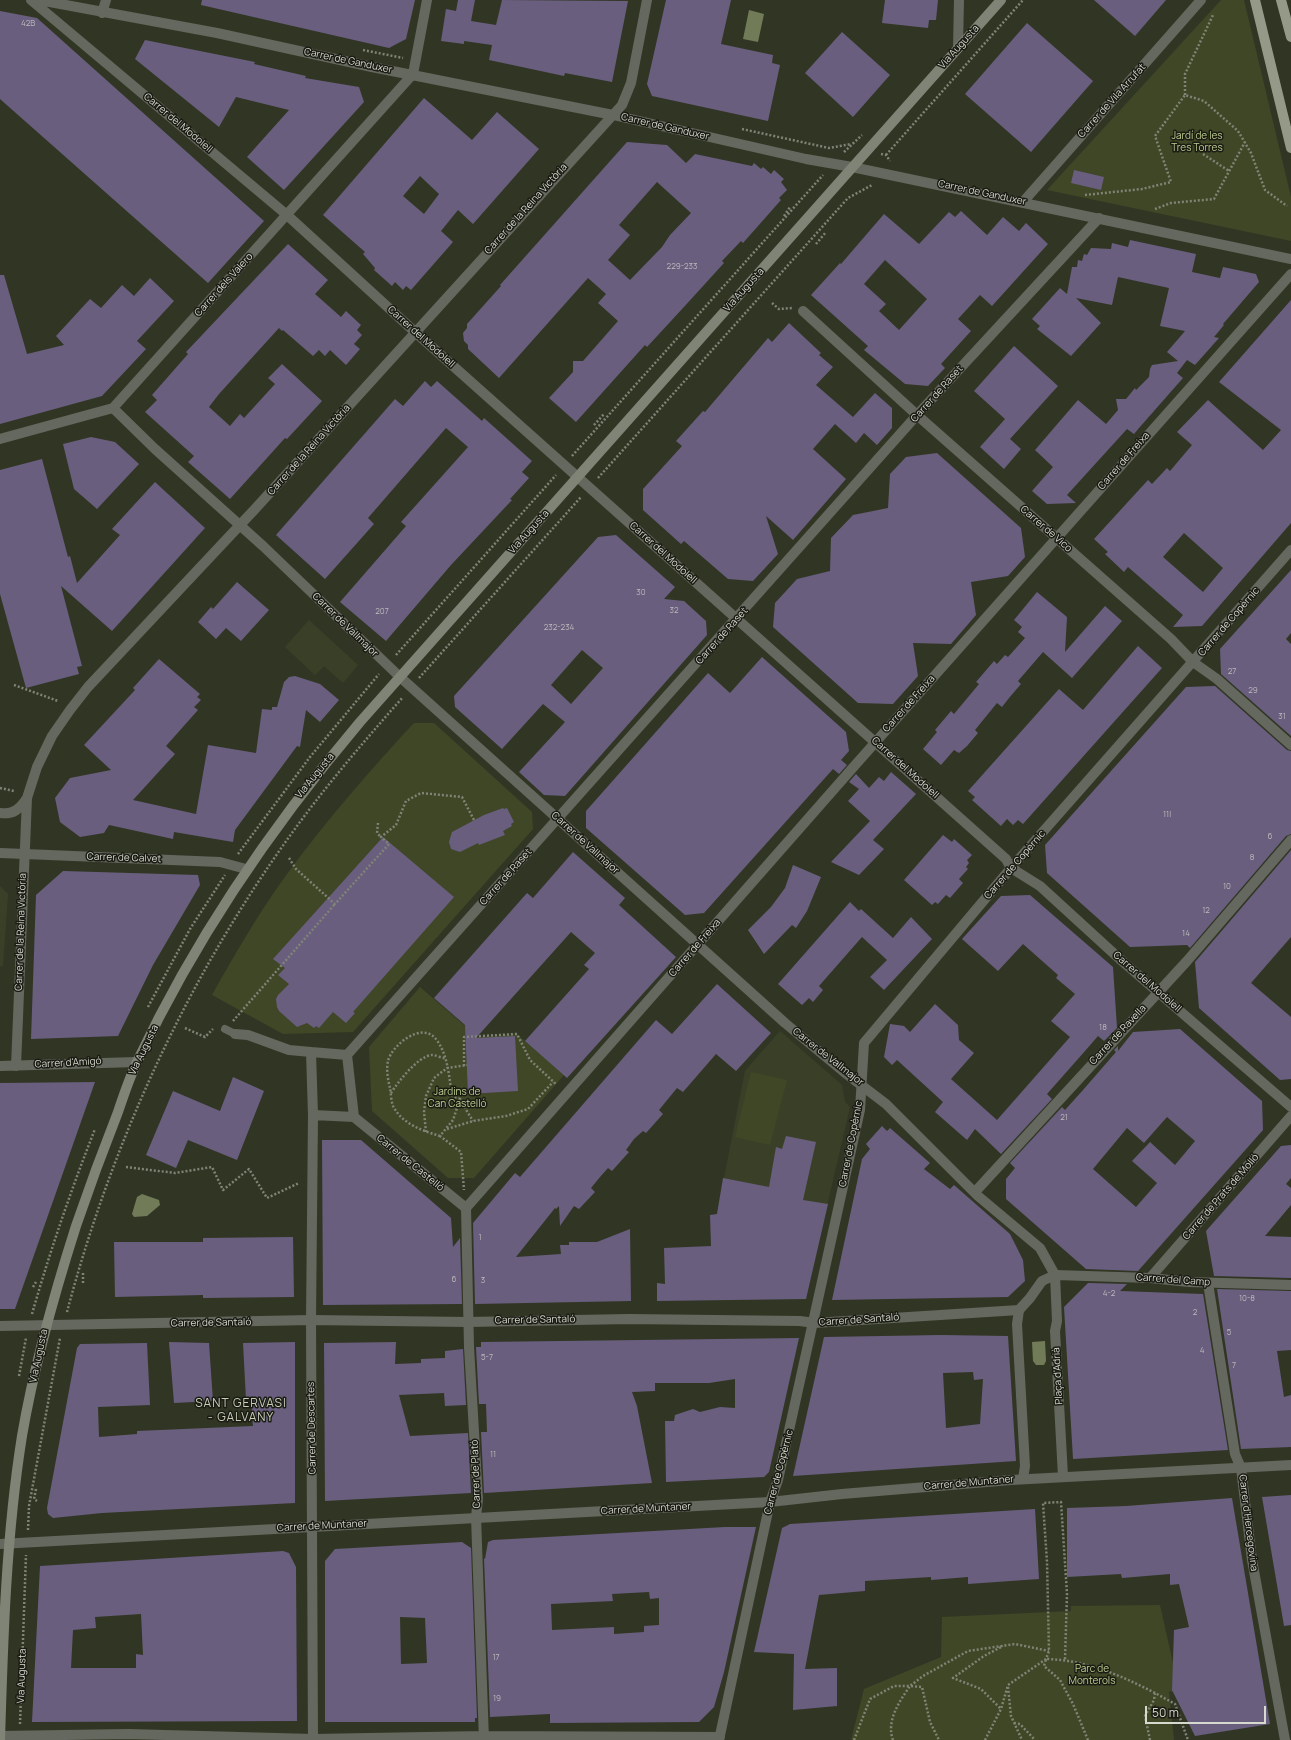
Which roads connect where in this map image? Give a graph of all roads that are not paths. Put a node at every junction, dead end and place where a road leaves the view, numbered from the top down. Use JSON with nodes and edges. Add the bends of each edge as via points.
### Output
{"nodes":[{"id":1,"x":31,"y":0,"type":"edge"},
{"id":2,"x":39,"y":0,"type":"edge"},
{"id":3,"x":106,"y":0,"type":"edge"},
{"id":4,"x":427,"y":0,"type":"edge"},
{"id":5,"x":647,"y":0,"type":"edge"},
{"id":6,"x":959,"y":0,"type":"edge"},
{"id":7,"x":1001,"y":0,"type":"edge"},
{"id":8,"x":1201,"y":0,"type":"edge"},
{"id":9,"x":1255,"y":0,"type":"edge"},
{"id":10,"x":1281,"y":0,"type":"edge"},
{"id":11,"x":102,"y":13,"type":"junction"},
{"id":12,"x":1291,"y":37,"type":"edge"},
{"id":13,"x":958,"y":48,"type":"junction"},
{"id":14,"x":413,"y":74,"type":"junction"},
{"id":15,"x":613,"y":115,"type":"junction"},
{"id":16,"x":1291,"y":148,"type":"edge"},
{"id":17,"x":852,"y":167,"type":"junction"},
{"id":18,"x":1023,"y":202,"type":"junction"},
{"id":19,"x":287,"y":215,"type":"junction"},
{"id":20,"x":1099,"y":218,"type":"junction"},
{"id":21,"x":1291,"y":259,"type":"edge"},
{"id":22,"x":1291,"y":274,"type":"edge"},
{"id":23,"x":803,"y":311,"type":"dead end"},
{"id":24,"x":415,"y":332,"type":"junction"},
{"id":25,"x":113,"y":408,"type":"junction"},
{"id":26,"x":917,"y":416,"type":"junction"},
{"id":27,"x":0,"y":439,"type":"edge"},
{"id":28,"x":578,"y":477,"type":"junction"},
{"id":29,"x":240,"y":525,"type":"junction"},
{"id":30,"x":1057,"y":539,"type":"junction"},
{"id":31,"x":1291,"y":550,"type":"edge"},
{"id":32,"x":737,"y":619,"type":"junction"},
{"id":33,"x":1194,"y":662,"type":"junction"},
{"id":34,"x":400,"y":677,"type":"junction"},
{"id":35,"x":876,"y":742,"type":"junction"},
{"id":36,"x":1291,"y":745,"type":"edge"},
{"id":37,"x":27,"y":798,"type":"junction"},
{"id":38,"x":0,"y":813,"type":"edge"},
{"id":39,"x":558,"y":819,"type":"junction"},
{"id":40,"x":1291,"y":840,"type":"edge"},
{"id":41,"x":0,"y":854,"type":"edge"},
{"id":42,"x":24,"y":855,"type":"junction"},
{"id":43,"x":1011,"y":868,"type":"junction"},
{"id":44,"x":246,"y":869,"type":"junction"},
{"id":45,"x":698,"y":945,"type":"junction"},
{"id":46,"x":1158,"y":992,"type":"junction"},
{"id":47,"x":225,"y":1029,"type":"road end"},
{"id":48,"x":235,"y":1034,"type":"joint"},
{"id":49,"x":311,"y":1052,"type":"junction"},
{"id":50,"x":347,"y":1055,"type":"junction"},
{"id":51,"x":137,"y":1062,"type":"junction"},
{"id":52,"x":0,"y":1066,"type":"edge"},
{"id":53,"x":16,"y":1066,"type":"junction"},
{"id":54,"x":861,"y":1083,"type":"junction"},
{"id":55,"x":1291,"y":1107,"type":"edge"},
{"id":56,"x":313,"y":1115,"type":"junction"},
{"id":57,"x":1291,"y":1116,"type":"edge"},
{"id":58,"x":354,"y":1117,"type":"junction"},
{"id":59,"x":975,"y":1192,"type":"junction"},
{"id":60,"x":466,"y":1208,"type":"junction"},
{"id":61,"x":1055,"y":1276,"type":"junction"},
{"id":62,"x":1150,"y":1278,"type":"junction"},
{"id":63,"x":1208,"y":1283,"type":"junction"},
{"id":64,"x":1291,"y":1285,"type":"edge"},
{"id":65,"x":1018,"y":1310,"type":"junction"},
{"id":66,"x":311,"y":1320,"type":"junction"},
{"id":67,"x":468,"y":1322,"type":"junction"},
{"id":68,"x":814,"y":1323,"type":"junction"},
{"id":69,"x":0,"y":1326,"type":"edge"},
{"id":70,"x":46,"y":1326,"type":"junction"},
{"id":71,"x":1291,"y":1465,"type":"edge"},
{"id":72,"x":1241,"y":1468,"type":"junction"},
{"id":73,"x":1063,"y":1476,"type":"junction"},
{"id":74,"x":1023,"y":1479,"type":"junction"},
{"id":75,"x":770,"y":1502,"type":"junction"},
{"id":76,"x":476,"y":1517,"type":"junction"},
{"id":77,"x":313,"y":1526,"type":"junction"},
{"id":78,"x":5,"y":1544,"type":"edge"},
{"id":79,"x":0,"y":1736,"type":"edge"},
{"id":80,"x":155,"y":1738,"type":"edge"},
{"id":81,"x":484,"y":1738,"type":"edge"},
{"id":82,"x":505,"y":1738,"type":"edge"},
{"id":83,"x":313,"y":1739,"type":"edge"},
{"id":84,"x":719,"y":1739,"type":"edge"},
{"id":85,"x":0,"y":1740,"type":"edge"},
{"id":86,"x":1285,"y":1740,"type":"edge"}],
"edges":[{"from":1,"to":19,"type":"street","name":"Carrer del Modolell"},
{"from":2,"to":11,"type":"street","name":"Carrer de Ganduxer"},
{"from":3,"to":11,"type":"street"},
{"from":4,"to":14,"type":"street"},
{"from":5,"to":15,"type":"street","name":"Carrer de la Reina Victòria","via":[[631,83],[622,105]]},
{"from":6,"to":13,"type":"street"},
{"from":7,"to":13,"type":"main road","name":"Via Augusta"},
{"from":8,"to":18,"type":"street","name":"Carrer de Vila Arrufat"},
{"from":9,"to":16,"type":"main road"},
{"from":10,"to":12,"type":"main road"},
{"from":11,"to":14,"type":"street","name":"Carrer de Ganduxer","via":[[217,33]]},
{"from":13,"to":17,"type":"main road","name":"Via Augusta"},
{"from":14,"to":15,"type":"street","name":"Carrer de Ganduxer"},
{"from":14,"to":19,"type":"street","name":"Carrer dels Valero"},
{"from":15,"to":17,"type":"street","name":"Carrer de Ganduxer"},
{"from":15,"to":24,"type":"street","name":"Carrer de la Reina Victòria"},
{"from":17,"to":18,"type":"street","name":"Carrer de Ganduxer"},
{"from":17,"to":28,"type":"main road","name":"Via Augusta"},
{"from":18,"to":20,"type":"street","name":"Carrer de Ganduxer"},
{"from":19,"to":24,"type":"street","name":"Carrer del Modolell"},
{"from":19,"to":25,"type":"street","name":"Carrer dels Valero"},
{"from":20,"to":21,"type":"street","name":"Carrer de Ganduxer"},
{"from":20,"to":26,"type":"street","name":"Carrer de Raset"},
{"from":22,"to":30,"type":"street","name":"Carrer de Freixa"},
{"from":23,"to":26,"type":"street","name":"Carrer de Vico"},
{"from":24,"to":28,"type":"street","name":"Carrer del Modolell"},
{"from":24,"to":29,"type":"street","name":"Carrer de la Reina Victòria"},
{"from":25,"to":27,"type":"street"},
{"from":25,"to":29,"type":"street","name":"Carrer de Vallmajor"},
{"from":26,"to":30,"type":"street","name":"Carrer de Vico"},
{"from":26,"to":32,"type":"street","name":"Carrer de Raset"},
{"from":28,"to":32,"type":"street","name":"Carrer del Modolell"},
{"from":28,"to":34,"type":"main road","name":"Via Augusta"},
{"from":29,"to":34,"type":"street","name":"Carrer de Vallmajor"},
{"from":29,"to":37,"type":"street","name":"Carrer de la Reina Victòria","via":[[115,657],[70,710],[41,757]]},
{"from":30,"to":33,"type":"street","name":"Carrer de Vico"},
{"from":30,"to":35,"type":"street","name":"Carrer de Freixa"},
{"from":31,"to":33,"type":"street","name":"Carrer de Copèrnic"},
{"from":32,"to":35,"type":"street","name":"Carrer del Modolell"},
{"from":32,"to":39,"type":"street","name":"Carrer de Raset"},
{"from":33,"to":36,"type":"street","name":"Carrer de Vico","via":[[1217,679]]},
{"from":33,"to":43,"type":"street","name":"Carrer de Copèrnic"},
{"from":34,"to":39,"type":"street","name":"Carrer de Vallmajor"},
{"from":34,"to":44,"type":"main road","name":"Via Augusta","via":[[319,770]]},
{"from":35,"to":43,"type":"street","name":"Carrer del Modolell","via":[[1006,859]]},
{"from":35,"to":45,"type":"street","name":"Carrer de Freixa"},
{"from":37,"to":38,"type":"street","name":"Carrer de la Reina Victòria","via":[[16,811]]},
{"from":37,"to":42,"type":"street","name":"Carrer de la Reina Victòria"},
{"from":39,"to":45,"type":"street","name":"Carrer de Vallmajor"},
{"from":39,"to":50,"type":"street","name":"Carrer de Raset"},
{"from":40,"to":46,"type":"street","name":"Carrer de Ravella"},
{"from":41,"to":42,"type":"street","name":"Carrer de Calvet"},
{"from":42,"to":44,"type":"street","name":"Carrer de Calvet","via":[[220,862]]},
{"from":42,"to":53,"type":"street","name":"Carrer de la Reina Victòria"},
{"from":43,"to":46,"type":"street","name":"Carrer del Modolell","via":[[1040,886]]},
{"from":43,"to":54,"type":"street","name":"Carrer de Copèrnic","via":[[864,1043]]},
{"from":44,"to":51,"type":"main road","name":"Via Augusta","via":[[204,936]]},
{"from":45,"to":54,"type":"street","name":"Carrer de Vallmajor","via":[[791,1028]]},
{"from":45,"to":60,"type":"street","name":"Carrer de Freixa"},
{"from":46,"to":55,"type":"street","name":"Carrer del Modolell"},
{"from":46,"to":59,"type":"street","name":"Carrer de Ravella"},
{"from":47,"to":48,"type":"lane"},
{"from":48,"to":49,"type":"street","via":[[248,1035],[289,1050]]},
{"from":49,"to":50,"type":"street"},
{"from":49,"to":56,"type":"street","name":"Carrer de Descartes"},
{"from":50,"to":58,"type":"street"},
{"from":51,"to":53,"type":"street","name":"Carrer d'Amigó"},
{"from":51,"to":70,"type":"main road","name":"Via Augusta","via":[[89,1188]]},
{"from":52,"to":53,"type":"street","name":"Carrer d'Amigó"},
{"from":54,"to":59,"type":"street","name":"Carrer de Vallmajor","via":[[886,1104]]},
{"from":54,"to":68,"type":"street","name":"Carrer de Copèrnic","via":[[860,1110]]},
{"from":56,"to":58,"type":"street"},
{"from":56,"to":66,"type":"street","name":"Carrer de Descartes"},
{"from":57,"to":62,"type":"street","name":"Carrer de Prats de Molló"},
{"from":58,"to":60,"type":"street","name":"Carrer de Castelló"},
{"from":59,"to":61,"type":"street","name":"Carrer de Vallmajor","via":[[1040,1248]]},
{"from":60,"to":67,"type":"street","name":"Carrer de Plató"},
{"from":61,"to":62,"type":"street","name":"Carrer del Camp"},
{"from":61,"to":65,"type":"street","via":[[1042,1281]]},
{"from":61,"to":73,"type":"street","name":"Plaça d'Adrià","via":[[1055,1332]]},
{"from":62,"to":63,"type":"street","name":"Carrer del Camp"},
{"from":63,"to":64,"type":"street","name":"Carrer del Camp"},
{"from":63,"to":72,"type":"street","name":"Carrer d'Hercegovina","via":[[1235,1454]]},
{"from":65,"to":68,"type":"street","name":"Carrer de Santaló"},
{"from":65,"to":74,"type":"street","via":[[1025,1466]]},
{"from":66,"to":67,"type":"street","name":"Carrer de Santaló"},
{"from":66,"to":70,"type":"street","name":"Carrer de Santaló"},
{"from":66,"to":77,"type":"street","name":"Carrer de Descartes"},
{"from":67,"to":68,"type":"street","name":"Carrer de Santaló","via":[[629,1319]]},
{"from":67,"to":76,"type":"street","name":"Carrer de Plató","via":[[478,1499]]},
{"from":68,"to":75,"type":"street","name":"Carrer de Copèrnic","via":[[778,1480]]},
{"from":69,"to":70,"type":"street","name":"Carrer de Santaló"},
{"from":70,"to":78,"type":"main road","name":"Via Augusta","via":[[22,1436]]},
{"from":71,"to":72,"type":"street","name":"Carrer de Muntaner"},
{"from":72,"to":73,"type":"street","name":"Carrer de Muntaner"},
{"from":72,"to":86,"type":"street","name":"Carrer d'Hercegovina","via":[[1252,1560]]},
{"from":73,"to":74,"type":"street","name":"Carrer de Muntaner"},
{"from":74,"to":75,"type":"street","name":"Carrer de Muntaner"},
{"from":75,"to":76,"type":"street","name":"Carrer de Muntaner"},
{"from":75,"to":84,"type":"street","name":"Carrer de Copèrnic"},
{"from":76,"to":77,"type":"street","name":"Carrer de Muntaner"},
{"from":76,"to":81,"type":"street","name":"Carrer de Plató"},
{"from":77,"to":78,"type":"street","name":"Carrer de Muntaner"},
{"from":77,"to":83,"type":"street","name":"Carrer de Descartes"},
{"from":78,"to":79,"type":"main road","name":"Via Augusta"},
{"from":79,"to":80,"type":"street"},
{"from":79,"to":85,"type":"main road","name":"Via Augusta"},
{"from":80,"to":83,"type":"street"},
{"from":81,"to":82,"type":"street"},
{"from":81,"to":83,"type":"street"},
{"from":82,"to":84,"type":"street"}]}
